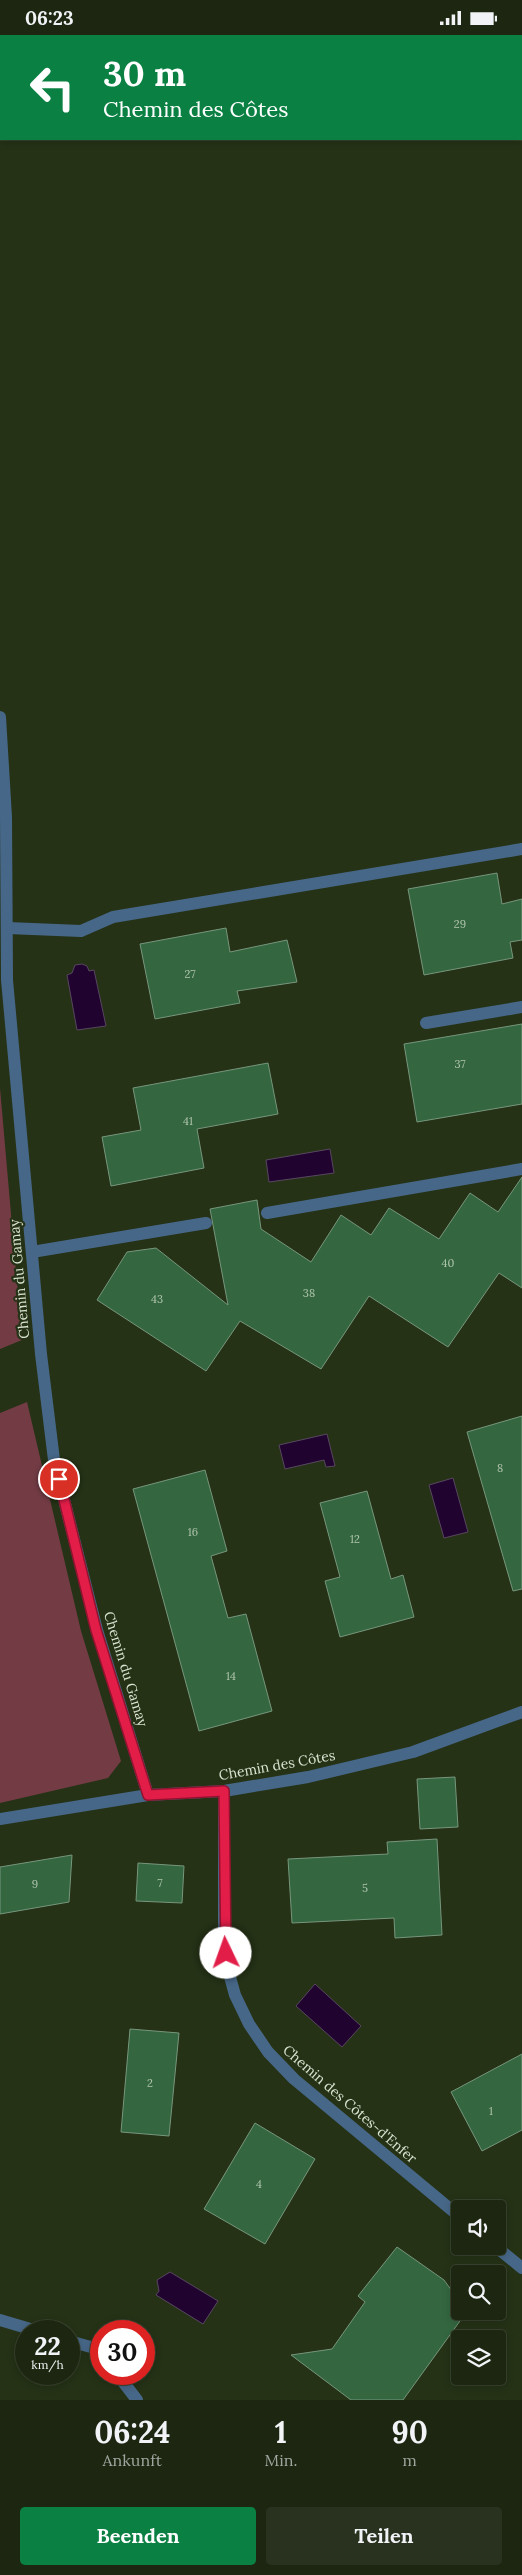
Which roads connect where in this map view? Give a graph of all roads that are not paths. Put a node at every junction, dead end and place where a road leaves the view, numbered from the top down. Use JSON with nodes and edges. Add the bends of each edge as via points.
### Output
{"nodes":[{"id":1,"x":0,"y":717,"type":"edge"},
{"id":2,"x":522,"y":849,"type":"edge"},
{"id":3,"x":8,"y":928,"type":"junction"},
{"id":4,"x":522,"y":1007,"type":"edge"},
{"id":5,"x":426,"y":1023,"type":"dead end"},
{"id":6,"x":522,"y":1169,"type":"edge"},
{"id":7,"x":267,"y":1213,"type":"dead end"},
{"id":8,"x":206,"y":1223,"type":"dead end"},
{"id":9,"x":32,"y":1252,"type":"junction"},
{"id":10,"x":522,"y":1712,"type":"edge"},
{"id":11,"x":224,"y":1791,"type":"junction"},
{"id":12,"x":148,"y":1795,"type":"junction"},
{"id":13,"x":0,"y":1819,"type":"edge"},
{"id":14,"x":451,"y":2210,"type":"edge"},
{"id":15,"x":506,"y":2255,"type":"edge"},
{"id":16,"x":522,"y":2268,"type":"edge"},
{"id":17,"x":0,"y":2320,"type":"edge"},
{"id":18,"x":15,"y":2324,"type":"edge"},
{"id":19,"x":125,"y":2385,"type":"edge"},
{"id":20,"x":137,"y":2400,"type":"edge"}],
"edges":[{"from":1,"to":3,"type":"street","name":"Chemin du Gamay"},
{"from":2,"to":3,"type":"street","via":[[113,917],[81,931]]},
{"from":3,"to":9,"type":"street","name":"Chemin du Gamay","via":[[7,980]]},
{"from":4,"to":5,"type":"street"},
{"from":6,"to":7,"type":"street"},
{"from":8,"to":9,"type":"street"},
{"from":9,"to":12,"type":"street","name":"Chemin du Gamay","via":[[54,1460],[96,1630]]},
{"from":10,"to":11,"type":"street","name":"Chemin des Côtes","via":[[413,1752],[308,1777]]},
{"from":11,"to":12,"type":"street","name":"Chemin des Côtes"},
{"from":11,"to":14,"type":"street","name":"Chemin des Côtes-d'Enfer","via":[[224,1939],[235,1995],[249,2024],[268,2052],[294,2079]]},
{"from":12,"to":13,"type":"street","name":"Chemin des Côtes"},
{"from":15,"to":16,"type":"street"},
{"from":17,"to":18,"type":"street"},
{"from":19,"to":20,"type":"street"}]}
